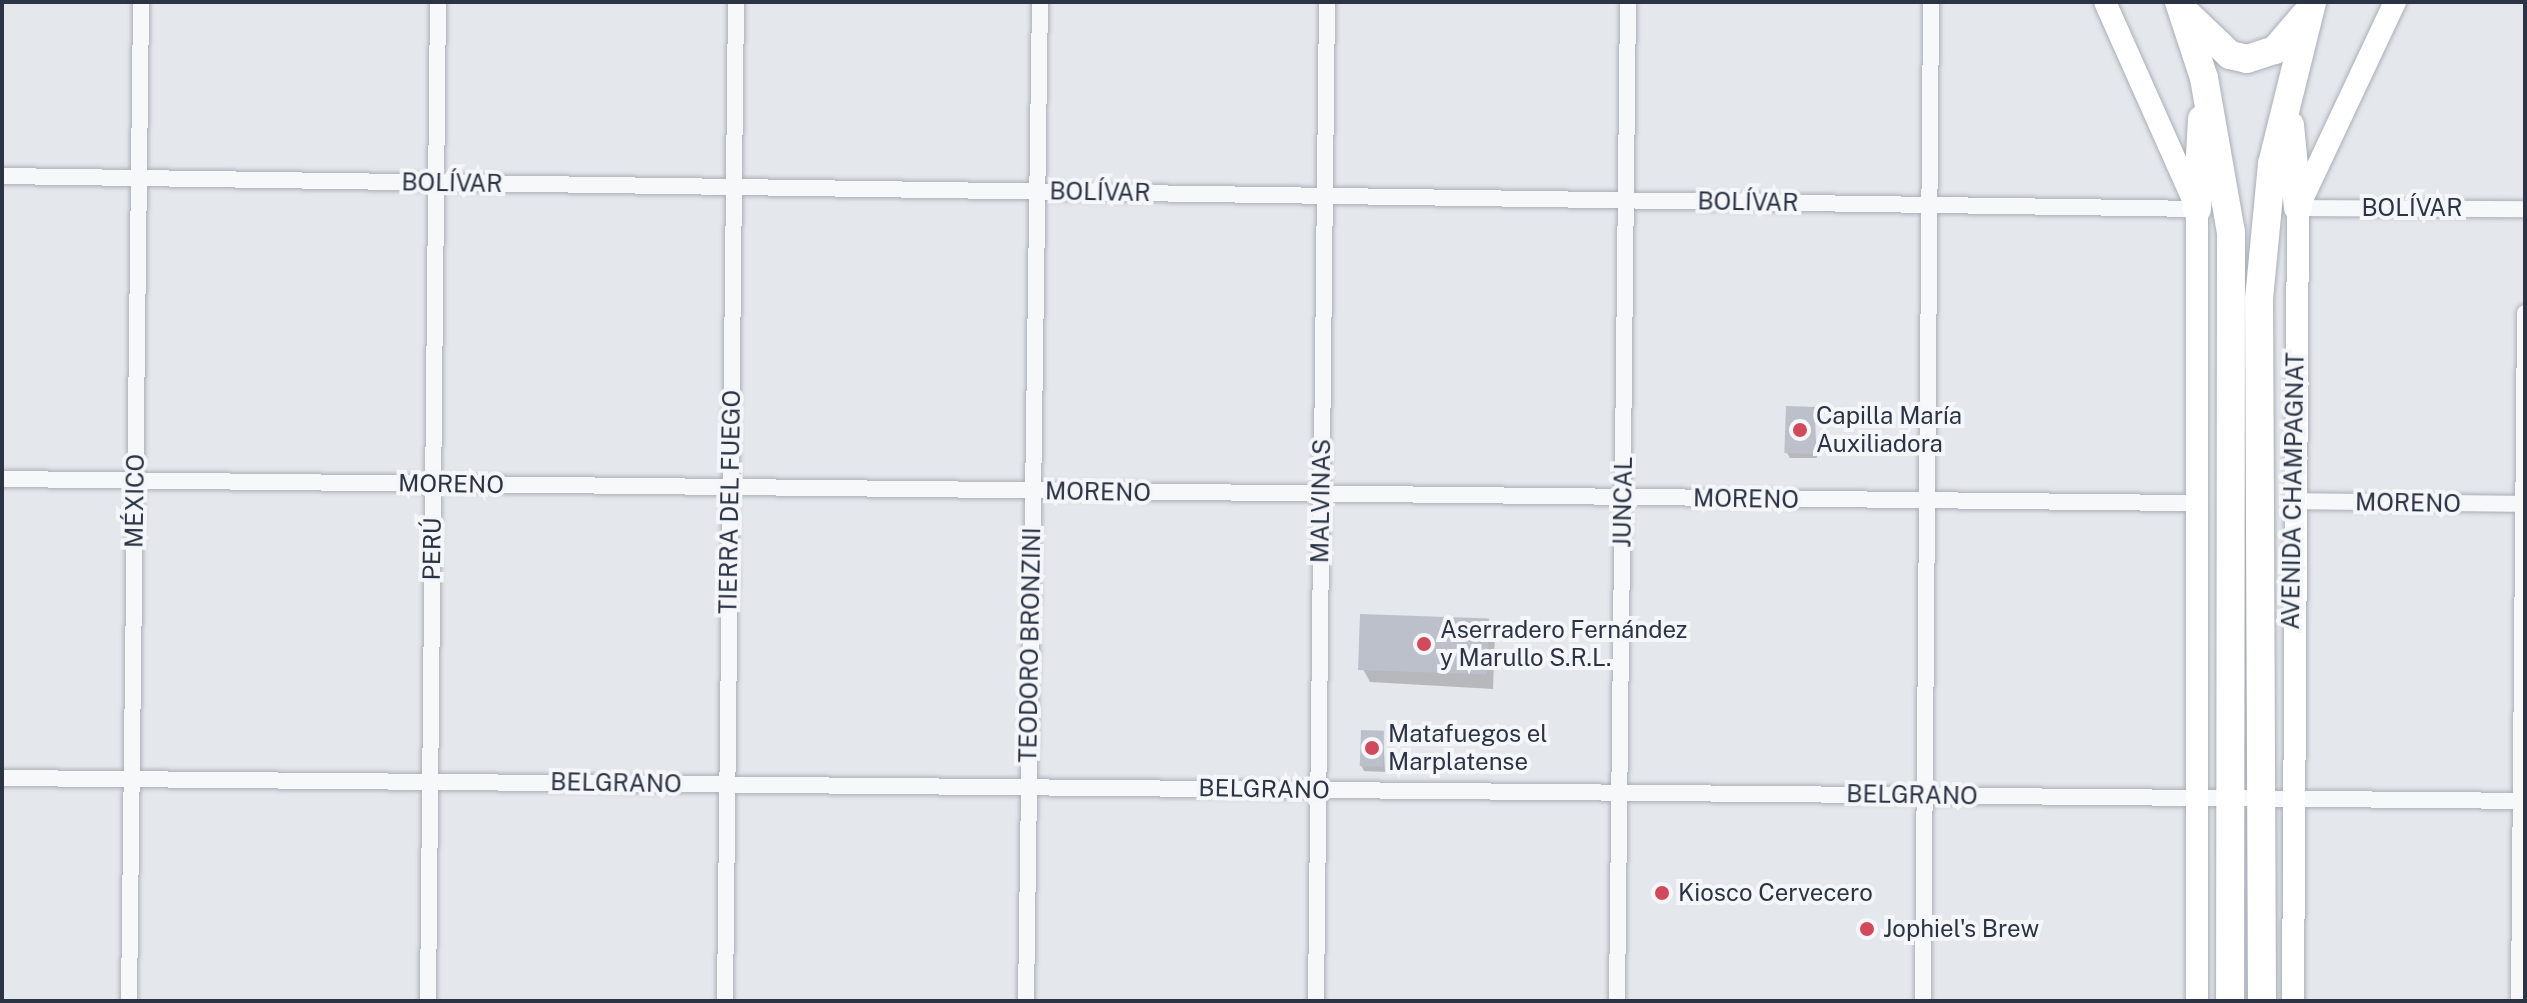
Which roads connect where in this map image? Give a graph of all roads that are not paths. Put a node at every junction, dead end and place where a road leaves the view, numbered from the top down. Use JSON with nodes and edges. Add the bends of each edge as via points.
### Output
{"nodes":[{"id":1,"x":141,"y":2,"type":"edge"},
{"id":2,"x":438,"y":2,"type":"edge"},
{"id":3,"x":736,"y":2,"type":"edge"},
{"id":4,"x":1040,"y":2,"type":"edge"},
{"id":5,"x":1327,"y":2,"type":"edge"},
{"id":6,"x":1628,"y":2,"type":"edge"},
{"id":7,"x":1931,"y":2,"type":"edge"},
{"id":8,"x":2105,"y":2,"type":"edge"},
{"id":9,"x":2395,"y":2,"type":"edge"},
{"id":10,"x":2180,"y":4,"type":"edge"},
{"id":11,"x":2311,"y":5,"type":"edge"},
{"id":12,"x":2204,"y":78,"type":"junction"},
{"id":13,"x":2287,"y":101,"type":"junction"},
{"id":14,"x":2,"y":176,"type":"edge"},
{"id":15,"x":139,"y":178,"type":"junction"},
{"id":16,"x":436,"y":182,"type":"junction"},
{"id":17,"x":734,"y":187,"type":"junction"},
{"id":18,"x":1035,"y":191,"type":"junction"},
{"id":19,"x":1324,"y":196,"type":"junction"},
{"id":20,"x":1626,"y":200,"type":"junction"},
{"id":21,"x":1931,"y":205,"type":"junction"},
{"id":22,"x":2298,"y":208,"type":"junction"},
{"id":23,"x":2197,"y":209,"type":"junction"},
{"id":24,"x":2525,"y":209,"type":"edge"},
{"id":25,"x":2525,"y":313,"type":"edge"},
{"id":26,"x":2,"y":479,"type":"edge"},
{"id":27,"x":135,"y":481,"type":"junction"},
{"id":28,"x":433,"y":484,"type":"junction"},
{"id":29,"x":731,"y":488,"type":"junction"},
{"id":30,"x":1031,"y":491,"type":"junction"},
{"id":31,"x":1321,"y":494,"type":"junction"},
{"id":32,"x":1623,"y":498,"type":"junction"},
{"id":33,"x":1928,"y":501,"type":"junction"},
{"id":34,"x":2291,"y":501,"type":"junction"},
{"id":35,"x":2195,"y":503,"type":"junction"},
{"id":36,"x":2524,"y":504,"type":"edge"},
{"id":37,"x":2,"y":778,"type":"edge"},
{"id":38,"x":132,"y":779,"type":"junction"},
{"id":39,"x":430,"y":781,"type":"junction"},
{"id":40,"x":727,"y":784,"type":"junction"},
{"id":41,"x":1028,"y":786,"type":"junction"},
{"id":42,"x":1318,"y":789,"type":"junction"},
{"id":43,"x":1620,"y":792,"type":"junction"},
{"id":44,"x":1925,"y":795,"type":"junction"},
{"id":45,"x":2193,"y":797,"type":"junction"},
{"id":46,"x":2227,"y":797,"type":"junction"},
{"id":47,"x":2292,"y":798,"type":"junction"},
{"id":48,"x":2259,"y":799,"type":"junction"},
{"id":49,"x":2523,"y":801,"type":"edge"},
{"id":50,"x":129,"y":1001,"type":"edge"},
{"id":51,"x":428,"y":1001,"type":"edge"},
{"id":52,"x":725,"y":1001,"type":"edge"},
{"id":53,"x":1026,"y":1001,"type":"edge"},
{"id":54,"x":1316,"y":1001,"type":"edge"},
{"id":55,"x":1617,"y":1001,"type":"edge"},
{"id":56,"x":1923,"y":1001,"type":"edge"},
{"id":57,"x":2197,"y":1001,"type":"edge"},
{"id":58,"x":2230,"y":1001,"type":"edge"},
{"id":59,"x":2262,"y":1001,"type":"edge"},
{"id":60,"x":2293,"y":1001,"type":"edge"},
{"id":61,"x":2519,"y":1001,"type":"edge"}],
"edges":[{"from":1,"to":15,"type":"street","name":"MÉXICO"},
{"from":2,"to":16,"type":"street","name":"PERÚ"},
{"from":3,"to":17,"type":"street","name":"TIERRA DEL FUEGO"},
{"from":4,"to":18,"type":"street","name":"TEODORO BRONZINI"},
{"from":5,"to":19,"type":"street","name":"MALVINAS"},
{"from":6,"to":20,"type":"street","name":"JUNCAL"},
{"from":7,"to":21,"type":"street"},
{"from":8,"to":23,"type":"street"},
{"from":9,"to":22,"type":"street","name":"AVENIDA CHAMPAGNAT"},
{"from":10,"to":11,"type":"highway","via":[[2220,48],[2247,59],[2275,50]]},
{"from":10,"to":12,"type":"highway"},
{"from":11,"to":13,"type":"highway","name":"AVENIDA CHAMPAGNAT"},
{"from":12,"to":23,"type":"highway"},
{"from":12,"to":46,"type":"highway","via":[[2224,178],[2234,303]]},
{"from":13,"to":22,"type":"highway"},
{"from":13,"to":48,"type":"highway","name":"AVENIDA CHAMPAGNAT","via":[[2272,164],[2259,299]]},
{"from":14,"to":15,"type":"street","name":"BOLÍVAR"},
{"from":15,"to":16,"type":"street","name":"BOLÍVAR"},
{"from":15,"to":27,"type":"street","name":"MÉXICO"},
{"from":16,"to":17,"type":"street","name":"BOLÍVAR"},
{"from":16,"to":28,"type":"street","name":"PERÚ"},
{"from":17,"to":18,"type":"street","name":"BOLÍVAR"},
{"from":17,"to":29,"type":"street","name":"TIERRA DEL FUEGO"},
{"from":18,"to":19,"type":"street","name":"BOLÍVAR"},
{"from":18,"to":30,"type":"street","name":"TEODORO BRONZINI"},
{"from":19,"to":20,"type":"street","name":"BOLÍVAR"},
{"from":19,"to":31,"type":"street","name":"MALVINAS"},
{"from":20,"to":21,"type":"street","name":"BOLÍVAR"},
{"from":20,"to":32,"type":"street","name":"JUNCAL"},
{"from":21,"to":23,"type":"street","name":"BOLÍVAR"},
{"from":21,"to":33,"type":"street"},
{"from":22,"to":24,"type":"street","name":"BOLÍVAR"},
{"from":22,"to":34,"type":"street","name":"AVENIDA CHAMPAGNAT"},
{"from":23,"to":35,"type":"street"},
{"from":25,"to":36,"type":"street"},
{"from":26,"to":27,"type":"street","name":"MORENO"},
{"from":27,"to":28,"type":"street","name":"MORENO"},
{"from":27,"to":38,"type":"street","name":"MÉXICO"},
{"from":28,"to":29,"type":"street","name":"MORENO"},
{"from":28,"to":39,"type":"street","name":"PERÚ"},
{"from":29,"to":30,"type":"street","name":"MORENO"},
{"from":29,"to":40,"type":"street","name":"TIERRA DEL FUEGO"},
{"from":30,"to":31,"type":"street","name":"MORENO"},
{"from":30,"to":41,"type":"street","name":"TEODORO BRONZINI"},
{"from":31,"to":32,"type":"street","name":"MORENO"},
{"from":31,"to":42,"type":"street","name":"MALVINAS"},
{"from":32,"to":33,"type":"street","name":"MORENO"},
{"from":32,"to":43,"type":"street","name":"JUNCAL"},
{"from":33,"to":35,"type":"street","name":"MORENO"},
{"from":33,"to":44,"type":"street"},
{"from":34,"to":36,"type":"street","name":"MORENO"},
{"from":34,"to":47,"type":"street","name":"AVENIDA CHAMPAGNAT"},
{"from":35,"to":45,"type":"street"},
{"from":36,"to":49,"type":"street"},
{"from":37,"to":38,"type":"street","name":"BELGRANO"},
{"from":38,"to":39,"type":"street","name":"BELGRANO"},
{"from":38,"to":50,"type":"street","name":"MÉXICO"},
{"from":39,"to":40,"type":"street","name":"BELGRANO"},
{"from":39,"to":51,"type":"street","name":"PERÚ"},
{"from":40,"to":41,"type":"street","name":"BELGRANO"},
{"from":40,"to":52,"type":"street","name":"TIERRA DEL FUEGO"},
{"from":41,"to":42,"type":"street","name":"BELGRANO"},
{"from":41,"to":53,"type":"street","name":"TEODORO BRONZINI"},
{"from":42,"to":43,"type":"street","name":"BELGRANO"},
{"from":42,"to":54,"type":"street","name":"MALVINAS"},
{"from":43,"to":44,"type":"street","name":"BELGRANO"},
{"from":43,"to":55,"type":"street","name":"JUNCAL"},
{"from":44,"to":45,"type":"street","name":"BELGRANO"},
{"from":44,"to":56,"type":"street"},
{"from":45,"to":46,"type":"street","name":"BELGRANO"},
{"from":45,"to":57,"type":"street"},
{"from":46,"to":48,"type":"street","name":"BELGRANO"},
{"from":46,"to":58,"type":"highway"},
{"from":47,"to":48,"type":"street","name":"BELGRANO"},
{"from":47,"to":49,"type":"street","name":"BELGRANO"},
{"from":47,"to":60,"type":"street","name":"AVENIDA CHAMPAGNAT"},
{"from":48,"to":59,"type":"highway","name":"AVENIDA CHAMPAGNAT"},
{"from":49,"to":61,"type":"street"}]}
